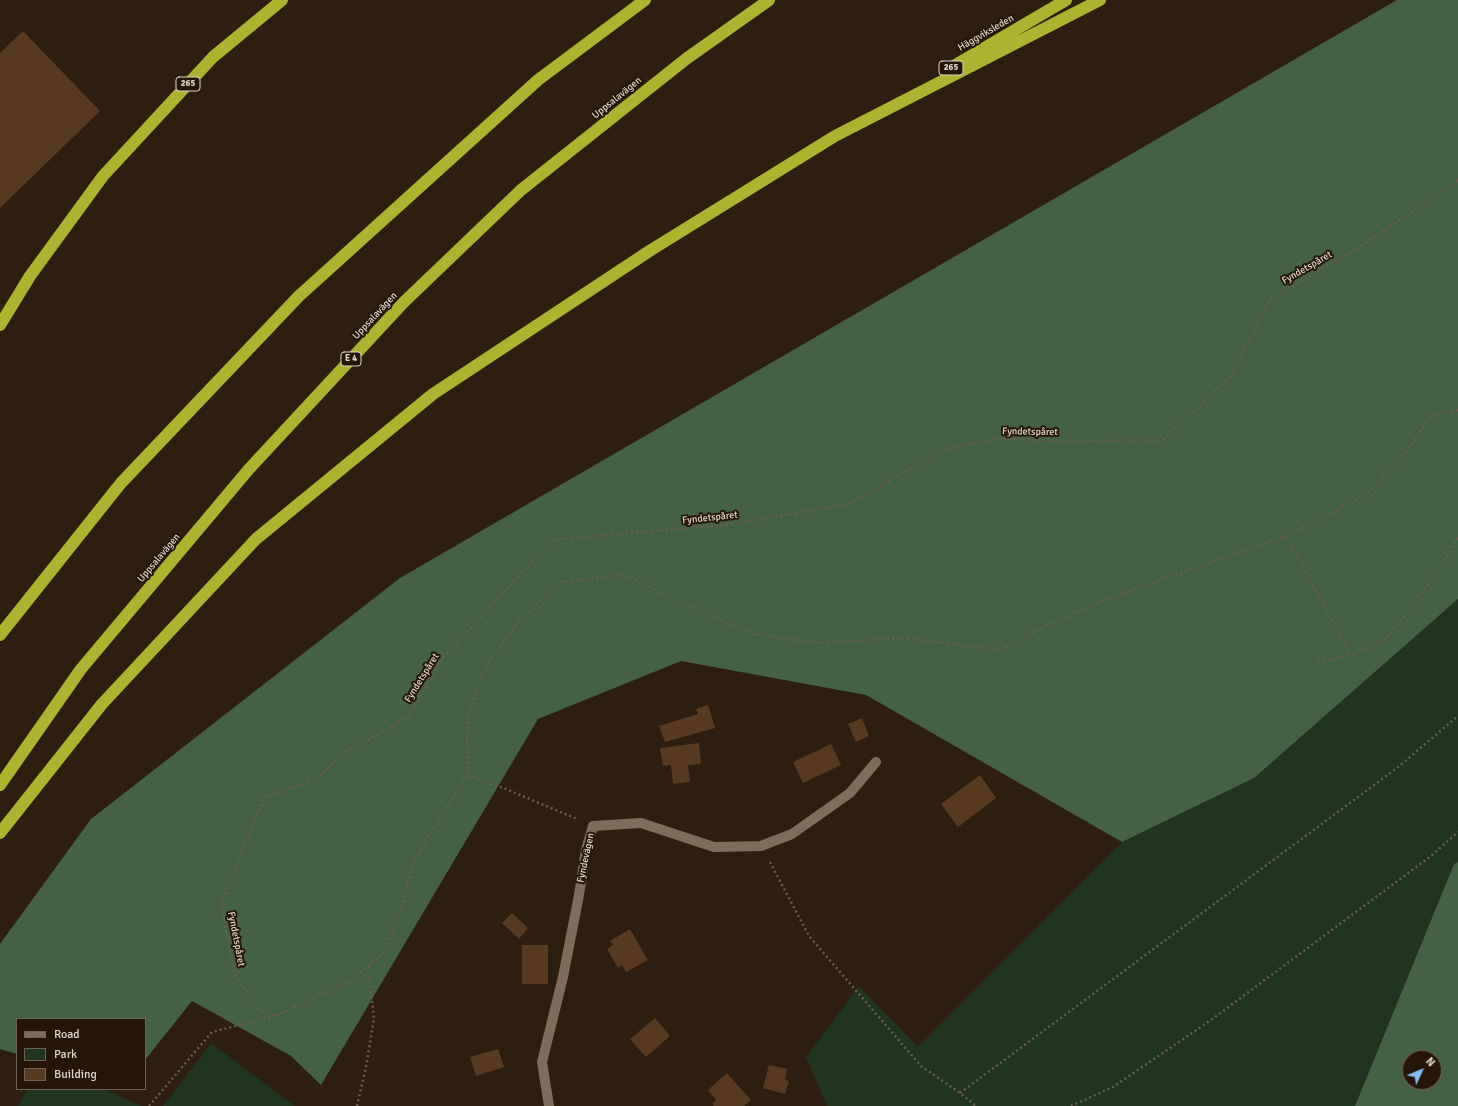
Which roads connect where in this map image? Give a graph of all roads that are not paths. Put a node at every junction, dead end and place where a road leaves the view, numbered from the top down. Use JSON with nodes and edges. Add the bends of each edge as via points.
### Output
{"nodes":[{"id":1,"x":282,"y":0,"type":"edge"},
{"id":2,"x":645,"y":0,"type":"edge"},
{"id":3,"x":770,"y":0,"type":"edge"},
{"id":4,"x":1066,"y":0,"type":"edge"},
{"id":5,"x":1100,"y":0,"type":"edge"},
{"id":6,"x":835,"y":136,"type":"junction"},
{"id":7,"x":0,"y":325,"type":"edge"},
{"id":8,"x":0,"y":636,"type":"edge"},
{"id":9,"x":876,"y":762,"type":"dead end"},
{"id":10,"x":0,"y":785,"type":"edge"},
{"id":11,"x":0,"y":833,"type":"edge"},
{"id":12,"x":549,"y":1106,"type":"edge"}],
"edges":[{"from":1,"to":7,"type":"highway","number":"265","via":[[213,57],[103,176],[30,276]]},
{"from":2,"to":8,"type":"highway","via":[[538,80],[299,296],[121,483]]},
{"from":3,"to":10,"type":"highway","name":"Uppsalavägen","number":"E 4","via":[[686,59],[521,190],[404,302],[249,469],[91,657]]},
{"from":4,"to":6,"type":"highway","name":"Häggviksleden","number":"265"},
{"from":5,"to":6,"type":"highway"},
{"from":6,"to":11,"type":"highway","via":[[651,250],[433,394],[256,539],[102,704]]},
{"from":9,"to":12,"type":"street","name":"Fyndevägen","via":[[850,793],[792,834],[761,846],[714,847],[641,823],[593,826],[542,1062]]}]}
